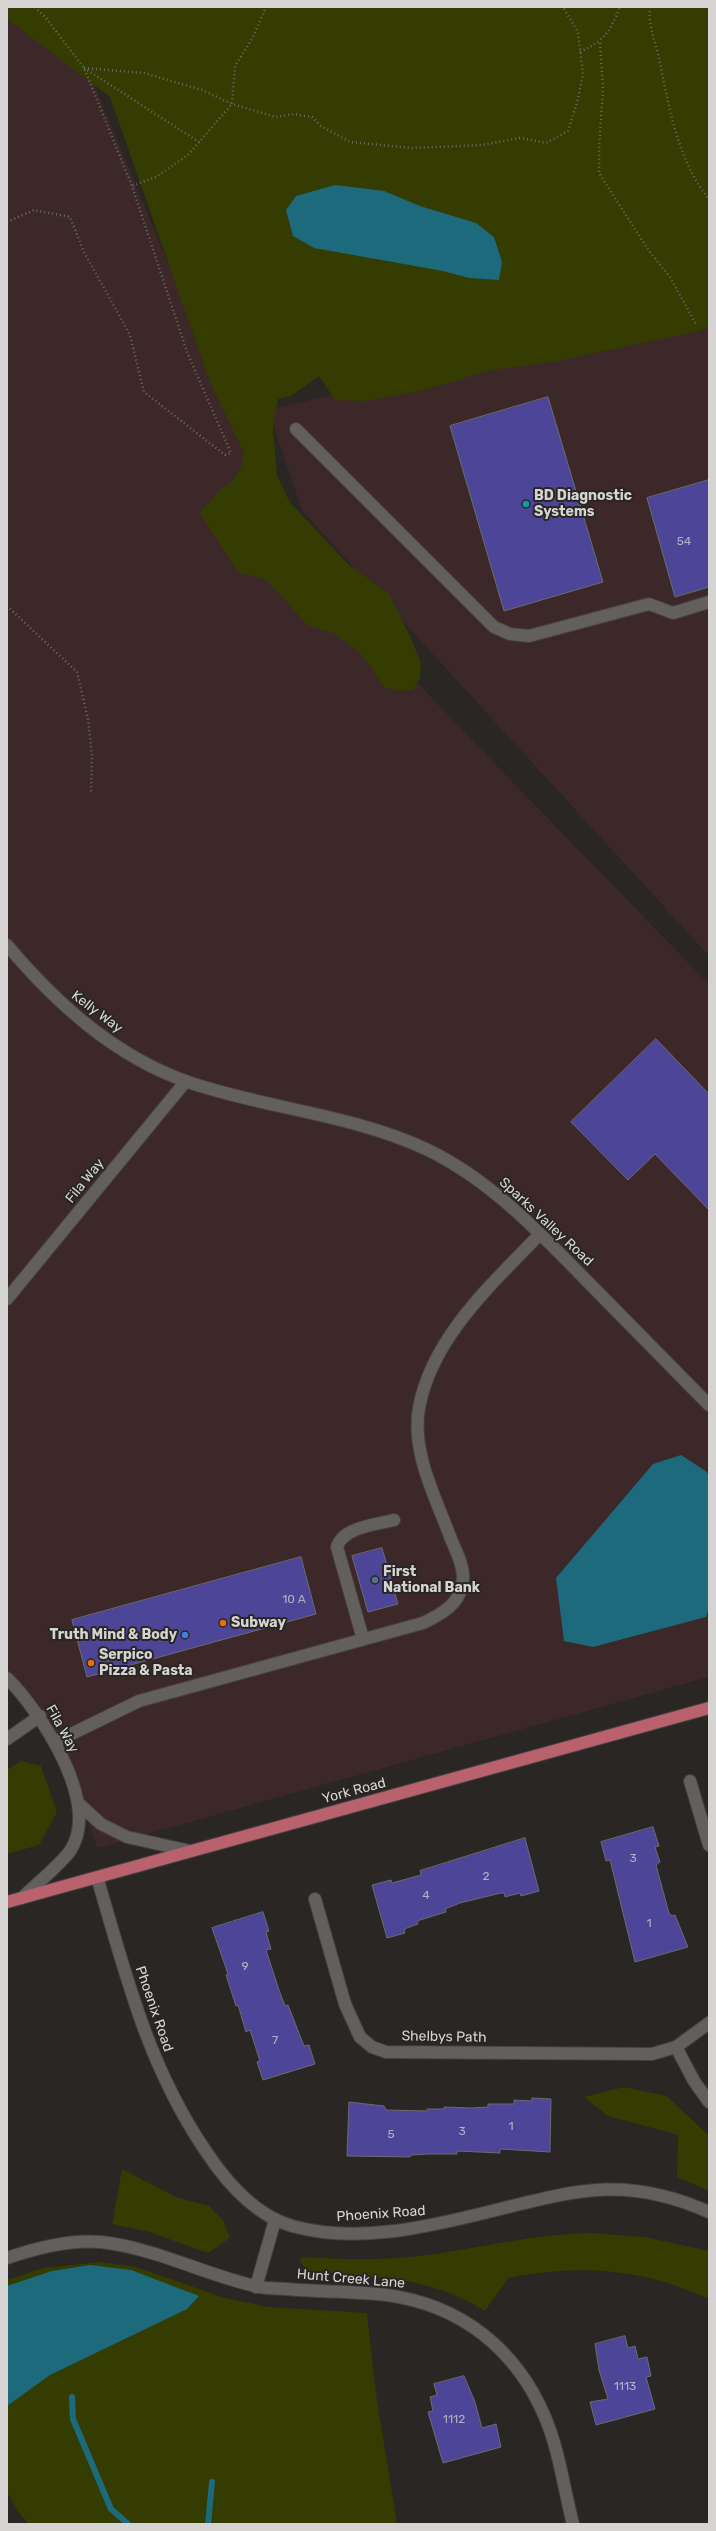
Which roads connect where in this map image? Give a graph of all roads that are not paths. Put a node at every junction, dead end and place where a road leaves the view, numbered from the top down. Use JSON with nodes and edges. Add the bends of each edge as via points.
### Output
{"nodes":[{"id":1,"x":296,"y":429,"type":"dead end"},
{"id":2,"x":709,"y":602,"type":"edge"},
{"id":3,"x":7,"y":945,"type":"edge"},
{"id":4,"x":186,"y":1081,"type":"junction"},
{"id":5,"x":540,"y":1234,"type":"junction"},
{"id":6,"x":7,"y":1297,"type":"edge"},
{"id":7,"x":709,"y":1406,"type":"edge"},
{"id":8,"x":394,"y":1520,"type":"dead end"},
{"id":9,"x":363,"y":1639,"type":"junction"},
{"id":10,"x":7,"y":1678,"type":"edge"},
{"id":11,"x":709,"y":1708,"type":"edge"},
{"id":12,"x":40,"y":1716,"type":"junction"},
{"id":13,"x":7,"y":1739,"type":"edge"},
{"id":14,"x":55,"y":1742,"type":"junction"},
{"id":15,"x":690,"y":1781,"type":"dead end"},
{"id":16,"x":78,"y":1803,"type":"junction"},
{"id":17,"x":709,"y":1845,"type":"edge"},
{"id":18,"x":190,"y":1851,"type":"junction"},
{"id":19,"x":98,"y":1877,"type":"junction"},
{"id":20,"x":22,"y":1898,"type":"junction"},
{"id":21,"x":315,"y":1899,"type":"dead end"},
{"id":22,"x":7,"y":1902,"type":"edge"},
{"id":23,"x":709,"y":2023,"type":"edge"},
{"id":24,"x":676,"y":2047,"type":"junction"},
{"id":25,"x":709,"y":2102,"type":"edge"},
{"id":26,"x":709,"y":2212,"type":"edge"},
{"id":27,"x":275,"y":2220,"type":"junction"},
{"id":28,"x":7,"y":2258,"type":"edge"},
{"id":29,"x":256,"y":2287,"type":"junction"},
{"id":30,"x":573,"y":2524,"type":"edge"}],
"edges":[{"from":1,"to":2,"type":"street","via":[[494,627],[510,634],[528,636],[649,604],[673,613]]},
{"from":3,"to":4,"type":"street","name":"Kelly Way","via":[[33,976],[69,1011],[139,1059]]},
{"from":4,"to":5,"type":"street","name":"Sparks Valley Road","via":[[341,1119],[429,1150],[465,1171],[498,1196]]},
{"from":4,"to":6,"type":"street","name":"Fila Way"},
{"from":5,"to":7,"type":"street","name":"Sparks Valley Road"},
{"from":5,"to":9,"type":"street","via":[[479,1298],[451,1336],[428,1375],[419,1408],[418,1440],[427,1477],[460,1561],[463,1579],[457,1598],[446,1612],[423,1623]]},
{"from":8,"to":9,"type":"street","via":[[348,1533],[340,1539],[337,1548]]},
{"from":9,"to":14,"type":"street","via":[[139,1701]]},
{"from":10,"to":12,"type":"street","name":"Fila Way"},
{"from":11,"to":18,"type":"main road","name":"York Road"},
{"from":12,"to":13,"type":"street"},
{"from":12,"to":14,"type":"street","name":"Fila Way"},
{"from":14,"to":16,"type":"street","name":"Fila Way"},
{"from":15,"to":17,"type":"street"},
{"from":16,"to":18,"type":"street","via":[[101,1824],[127,1838]]},
{"from":16,"to":20,"type":"street","name":"Fila Way","via":[[77,1832],[70,1851]]},
{"from":18,"to":19,"type":"main road","name":"York Road"},
{"from":19,"to":20,"type":"main road","name":"York Road"},
{"from":19,"to":27,"type":"street","name":"Phoenix Road","via":[[135,2005],[152,2052],[182,2115],[234,2189]]},
{"from":20,"to":22,"type":"main road","name":"York Road"},
{"from":21,"to":24,"type":"street","name":"Shelbys Path","via":[[345,2004],[360,2037],[372,2047],[386,2052],[652,2054]]},
{"from":23,"to":24,"type":"street","name":"Shelbys Path"},
{"from":24,"to":25,"type":"street","via":[[694,2082]]},
{"from":26,"to":27,"type":"street","name":"Phoenix Road","via":[[646,2192],[609,2188],[569,2192],[430,2227],[378,2232],[330,2233]]},
{"from":27,"to":29,"type":"street"},
{"from":28,"to":29,"type":"street","name":"Hunt Creek Lane","via":[[33,2249],[100,2242],[135,2248]]},
{"from":29,"to":30,"type":"street","name":"Hunt Creek Lane","via":[[386,2295],[419,2301],[481,2331],[507,2356],[528,2384],[545,2418]]}]}
